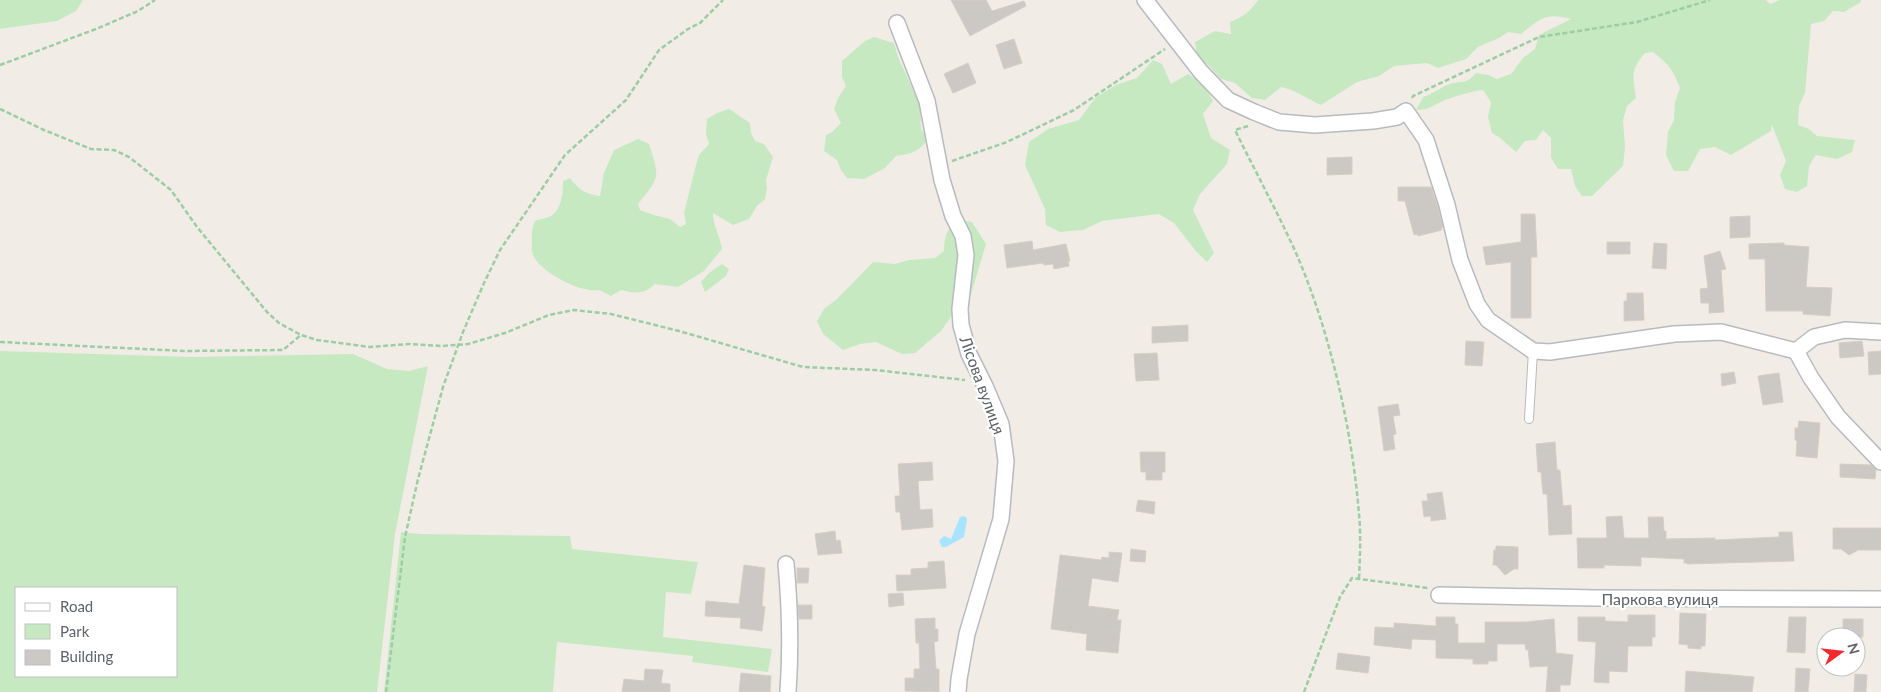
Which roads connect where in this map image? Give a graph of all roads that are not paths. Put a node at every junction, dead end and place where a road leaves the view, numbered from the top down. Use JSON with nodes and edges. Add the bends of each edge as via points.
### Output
{"nodes":[{"id":1,"x":1146,"y":0,"type":"edge"},
{"id":2,"x":897,"y":23,"type":"dead end"},
{"id":3,"x":1881,"y":332,"type":"edge"},
{"id":4,"x":1533,"y":351,"type":"junction"},
{"id":5,"x":1796,"y":351,"type":"junction"},
{"id":6,"x":1529,"y":419,"type":"dead end"},
{"id":7,"x":1881,"y":462,"type":"edge"},
{"id":8,"x":786,"y":564,"type":"dead end"},
{"id":9,"x":1438,"y":595,"type":"road end"},
{"id":10,"x":1881,"y":599,"type":"edge"},
{"id":11,"x":788,"y":692,"type":"edge"},
{"id":12,"x":958,"y":692,"type":"edge"}],
"edges":[{"from":1,"to":4,"type":"street","via":[[1176,42],[1228,100],[1279,122],[1315,125],[1373,121],[1397,117],[1406,111],[1426,140],[1460,260],[1477,304],[1488,320]]},
{"from":2,"to":12,"type":"street","name":"Лісова вулиця","via":[[927,101],[942,180],[963,236],[966,255],[961,325],[969,354],[1000,424],[1006,461],[1002,519],[967,634]]},
{"from":3,"to":5,"type":"street","via":[[1845,330],[1814,337]]},
{"from":4,"to":5,"type":"street","via":[[1550,352],[1674,334],[1721,332]]},
{"from":4,"to":6,"type":"lane"},
{"from":5,"to":7,"type":"street","via":[[1838,417]]},
{"from":8,"to":11,"type":"street","via":[[791,660]]},
{"from":9,"to":10,"type":"street","name":"Паркова вулиця"}]}
